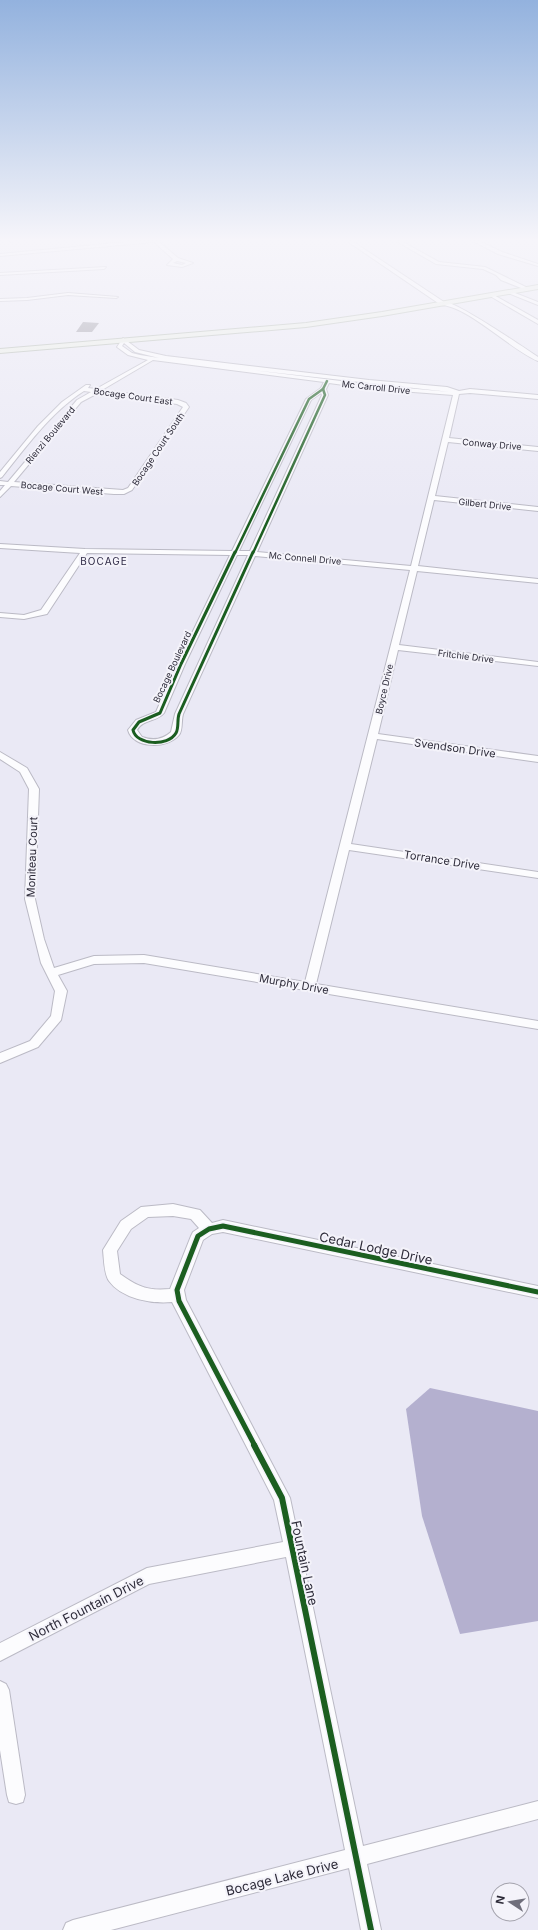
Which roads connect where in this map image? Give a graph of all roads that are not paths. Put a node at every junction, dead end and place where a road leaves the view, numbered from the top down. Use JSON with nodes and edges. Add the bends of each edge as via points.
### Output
{"nodes":[{"id":1,"x":232,"y":331,"type":"edge"},
{"id":2,"x":495,"y":331,"type":"edge"},
{"id":3,"x":123,"y":340,"type":"junction"},
{"id":4,"x":0,"y":351,"type":"edge"},
{"id":5,"x":139,"y":358,"type":"junction"},
{"id":6,"x":538,"y":359,"type":"edge"},
{"id":7,"x":150,"y":360,"type":"junction"},
{"id":8,"x":133,"y":362,"type":"dead end"},
{"id":9,"x":327,"y":381,"type":"junction"},
{"id":10,"x":95,"y":382,"type":"dead end"},
{"id":11,"x":82,"y":389,"type":"junction"},
{"id":12,"x":323,"y":390,"type":"junction"},
{"id":13,"x":95,"y":391,"type":"junction"},
{"id":14,"x":457,"y":392,"type":"junction"},
{"id":15,"x":538,"y":397,"type":"edge"},
{"id":16,"x":184,"y":404,"type":"joint"},
{"id":17,"x":446,"y":440,"type":"junction"},
{"id":18,"x":538,"y":449,"type":"edge"},
{"id":19,"x":0,"y":476,"type":"edge"},
{"id":20,"x":0,"y":483,"type":"edge"},
{"id":21,"x":9,"y":484,"type":"junction"},
{"id":22,"x":124,"y":492,"type":"joint"},
{"id":23,"x":0,"y":495,"type":"edge"},
{"id":24,"x":431,"y":498,"type":"junction"},
{"id":25,"x":538,"y":509,"type":"edge"},
{"id":26,"x":0,"y":546,"type":"edge"},
{"id":27,"x":85,"y":551,"type":"junction"},
{"id":28,"x":236,"y":552,"type":"junction"},
{"id":29,"x":252,"y":553,"type":"junction"},
{"id":30,"x":414,"y":568,"type":"junction"},
{"id":31,"x":538,"y":581,"type":"edge"},
{"id":32,"x":0,"y":615,"type":"edge"},
{"id":33,"x":394,"y":647,"type":"junction"},
{"id":34,"x":538,"y":664,"type":"edge"},
{"id":35,"x":373,"y":736,"type":"junction"},
{"id":36,"x":0,"y":755,"type":"edge"},
{"id":37,"x":538,"y":759,"type":"edge"},
{"id":38,"x":345,"y":846,"type":"junction"},
{"id":39,"x":538,"y":875,"type":"edge"},
{"id":40,"x":52,"y":973,"type":"junction"},
{"id":41,"x":310,"y":986,"type":"junction"},
{"id":42,"x":538,"y":1025,"type":"edge"},
{"id":43,"x":0,"y":1058,"type":"edge"},
{"id":44,"x":209,"y":1229,"type":"junction"},
{"id":45,"x":538,"y":1292,"type":"edge"},
{"id":46,"x":178,"y":1295,"type":"junction"},
{"id":47,"x":292,"y":1548,"type":"junction"},
{"id":48,"x":0,"y":1652,"type":"edge"},
{"id":49,"x":0,"y":1690,"type":"edge"},
{"id":50,"x":16,"y":1795,"type":"dead end"},
{"id":51,"x":538,"y":1810,"type":"edge"},
{"id":52,"x":356,"y":1858,"type":"junction"},
{"id":53,"x":73,"y":1930,"type":"edge"},
{"id":54,"x":371,"y":1930,"type":"edge"}],
"edges":[{"from":1,"to":3,"type":"main road"},
{"from":2,"to":6,"type":"street"},
{"from":3,"to":4,"type":"main road"},
{"from":3,"to":5,"type":"street","name":"Mc Carroll Drive","via":[[119,346]]},
{"from":3,"to":14,"type":"street","name":"Mc Carroll Drive","via":[[137,351],[166,358]]},
{"from":5,"to":7,"type":"street","name":"Mc Carroll Drive"},
{"from":5,"to":8,"type":"street"},
{"from":7,"to":9,"type":"street","name":"Mc Carroll Drive"},
{"from":7,"to":13,"type":"street","name":"Rienzi Boulevard"},
{"from":9,"to":12,"type":"street","name":"Bocage Boulevard"},
{"from":9,"to":14,"type":"street","name":"Mc Carroll Drive","via":[[447,394]]},
{"from":10,"to":11,"type":"street","name":"Rienzi Boulevard"},
{"from":11,"to":13,"type":"street","name":"Bocage Court East"},
{"from":11,"to":19,"type":"street","name":"Rienzi Boulevard","via":[[60,407]]},
{"from":12,"to":28,"type":"street","name":"Bocage Boulevard","via":[[309,399]]},
{"from":12,"to":29,"type":"street","name":"Bocage Boulevard","via":[[325,395]]},
{"from":13,"to":16,"type":"street","name":"Bocage Court East"},
{"from":13,"to":21,"type":"street","name":"Rienzi Boulevard","via":[[79,401]]},
{"from":14,"to":15,"type":"street","name":"Mc Carroll Drive"},
{"from":14,"to":17,"type":"street","name":"Boyce Drive"},
{"from":16,"to":22,"type":"street","name":"Bocage Court South","via":[[186,407],[182,413],[130,489]]},
{"from":17,"to":18,"type":"street","name":"Conway Drive"},
{"from":17,"to":24,"type":"street","name":"Boyce Drive"},
{"from":20,"to":21,"type":"street","name":"Bocage Court West"},
{"from":21,"to":22,"type":"street","name":"Bocage Court West"},
{"from":21,"to":23,"type":"street","name":"Rienzi Boulevard"},
{"from":24,"to":25,"type":"street","name":"Gilbert Drive"},
{"from":24,"to":30,"type":"street","name":"Boyce Drive"},
{"from":26,"to":27,"type":"street","name":"Mc Connell Drive"},
{"from":27,"to":28,"type":"street","name":"Mc Connell Drive"},
{"from":27,"to":32,"type":"street","via":[[44,612],[24,617]]},
{"from":28,"to":29,"type":"street","name":"Mc Connell Drive"},
{"from":28,"to":29,"type":"street","name":"Bocage Boulevard","via":[[160,713],[155,718],[142,720],[133,729],[137,738],[152,743],[174,736],[177,731],[177,720],[194,680]]},
{"from":29,"to":30,"type":"street","name":"Mc Connell Drive"},
{"from":30,"to":31,"type":"street","name":"Mc Connell Drive"},
{"from":30,"to":33,"type":"street","name":"Boyce Drive"},
{"from":33,"to":34,"type":"street","name":"Fritchie Drive"},
{"from":33,"to":35,"type":"street","name":"Boyce Drive"},
{"from":35,"to":37,"type":"street","name":"Svendson Drive"},
{"from":35,"to":38,"type":"street","name":"Boyce Drive"},
{"from":36,"to":40,"type":"street","name":"Moniteau Court","via":[[24,770],[34,789],[30,899],[46,963]]},
{"from":38,"to":39,"type":"street","name":"Torrance Drive"},
{"from":38,"to":41,"type":"street","name":"Boyce Drive"},
{"from":40,"to":41,"type":"street","name":"Murphy Drive","via":[[94,960],[144,959]]},
{"from":40,"to":43,"type":"street","name":"Moniteau Court","via":[[61,991],[57,1017],[34,1044]]},
{"from":41,"to":42,"type":"street","name":"Murphy Drive"},
{"from":44,"to":45,"type":"street","name":"Cedar Lodge Drive","via":[[223,1226]]},
{"from":44,"to":46,"type":"street","via":[[198,1236],[177,1290]]},
{"from":44,"to":46,"type":"street","via":[[195,1214],[173,1210],[146,1211],[126,1225],[110,1250],[114,1277],[132,1291],[154,1297]]},
{"from":46,"to":47,"type":"street","name":"Fountain Lane","via":[[282,1498]]},
{"from":47,"to":48,"type":"street","name":"North Fountain Drive","via":[[147,1576]]},
{"from":47,"to":52,"type":"street","name":"Fountain Lane"},
{"from":49,"to":50,"type":"street"},
{"from":51,"to":52,"type":"street","name":"Bocage Lake Drive"},
{"from":52,"to":53,"type":"street","name":"Bocage Lake Drive"},
{"from":52,"to":54,"type":"street","name":"Fountain Lane"}]}
